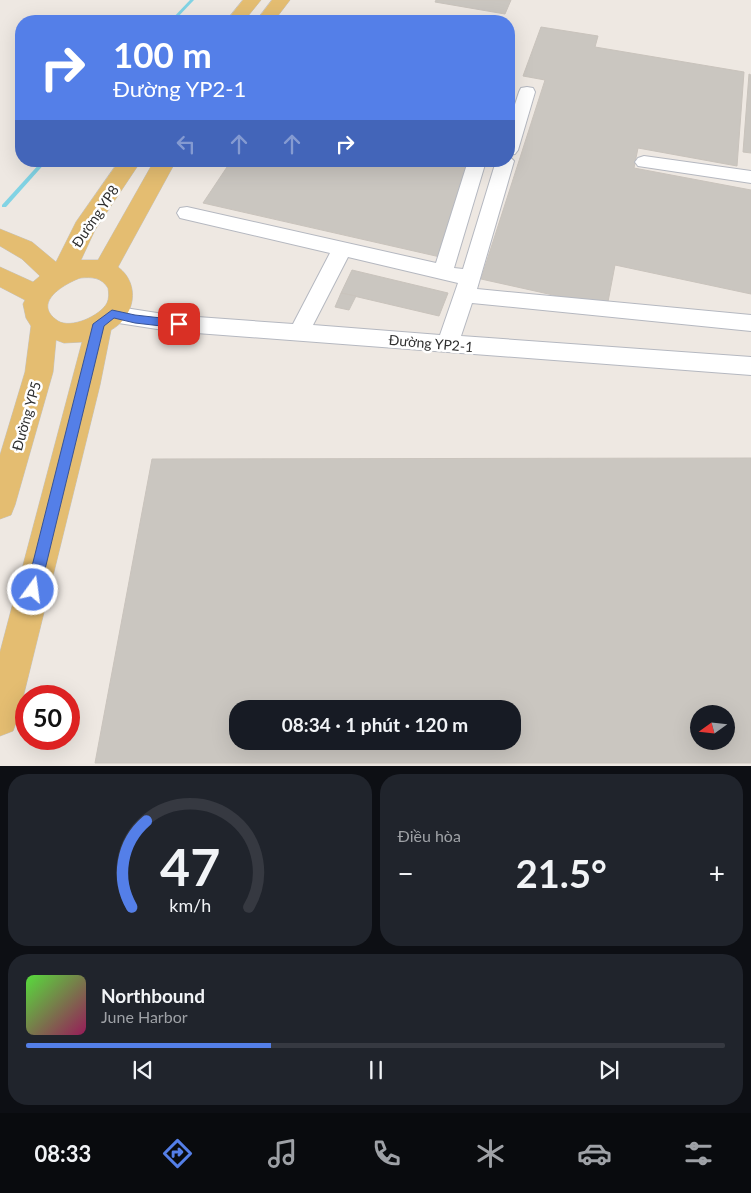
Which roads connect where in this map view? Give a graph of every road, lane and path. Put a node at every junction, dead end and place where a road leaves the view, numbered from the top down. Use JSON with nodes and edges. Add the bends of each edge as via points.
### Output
{"nodes":[{"id":1,"x":252,"y":0,"type":"edge"},
{"id":2,"x":281,"y":0,"type":"edge"},
{"id":3,"x":240,"y":15,"type":"edge"},
{"id":4,"x":270,"y":15,"type":"edge"},
{"id":5,"x":528,"y":92,"type":"dead end"},
{"id":6,"x":515,"y":132,"type":"edge"},
{"id":7,"x":644,"y":162,"type":"dead end"},
{"id":8,"x":126,"y":167,"type":"edge"},
{"id":9,"x":162,"y":167,"type":"edge"},
{"id":10,"x":476,"y":167,"type":"edge"},
{"id":11,"x":503,"y":167,"type":"edge"},
{"id":12,"x":751,"y":177,"type":"edge"},
{"id":13,"x":187,"y":213,"type":"dead end"},
{"id":14,"x":0,"y":237,"type":"edge"},
{"id":15,"x":343,"y":248,"type":"junction"},
{"id":16,"x":104,"y":271,"type":"junction"},
{"id":17,"x":443,"y":272,"type":"junction"},
{"id":18,"x":59,"y":274,"type":"junction"},
{"id":19,"x":0,"y":276,"type":"edge"},
{"id":20,"x":466,"y":286,"type":"junction"},
{"id":21,"x":36,"y":294,"type":"junction"},
{"id":22,"x":106,"y":319,"type":"junction"},
{"id":23,"x":751,"y":324,"type":"edge"},
{"id":24,"x":44,"y":326,"type":"junction"},
{"id":25,"x":299,"y":332,"type":"junction"},
{"id":26,"x":447,"y":345,"type":"junction"},
{"id":27,"x":751,"y":366,"type":"edge"},
{"id":28,"x":8,"y":453,"type":"edge"},
{"id":29,"x":0,"y":505,"type":"edge"},
{"id":30,"x":0,"y":718,"type":"edge"}],
"edges":[{"from":1,"to":3,"type":"main road"},
{"from":2,"to":4,"type":"main road"},
{"from":5,"to":6,"type":"street"},
{"from":7,"to":12,"type":"street"},
{"from":8,"to":18,"type":"main road","name":"Đường YP8","via":[[84,228]]},
{"from":9,"to":16,"type":"main road"},
{"from":10,"to":17,"type":"street"},
{"from":11,"to":20,"type":"street"},
{"from":13,"to":15,"type":"street"},
{"from":14,"to":18,"type":"main road","via":[[15,242]]},
{"from":15,"to":17,"type":"street"},
{"from":15,"to":25,"type":"street"},
{"from":16,"to":18,"type":"main road","via":[[86,268]]},
{"from":16,"to":22,"type":"main road","via":[[116,279],[121,288],[121,299]]},
{"from":17,"to":20,"type":"street"},
{"from":18,"to":21,"type":"main road"},
{"from":19,"to":21,"type":"main road"},
{"from":20,"to":23,"type":"street"},
{"from":20,"to":26,"type":"street"},
{"from":21,"to":24,"type":"main road","via":[[33,311]]},
{"from":22,"to":24,"type":"main road","via":[[73,332],[58,332]]},
{"from":22,"to":25,"type":"street","name":"Đường YP2-1"},
{"from":22,"to":30,"type":"main road"},
{"from":24,"to":28,"type":"main road","name":"Đường YP5","via":[[39,372]]},
{"from":25,"to":26,"type":"street","name":"Đường YP2-1"},
{"from":26,"to":27,"type":"street","name":"Đường YP2-1"},
{"from":28,"to":29,"type":"main road","name":"Đường YP5"}]}
